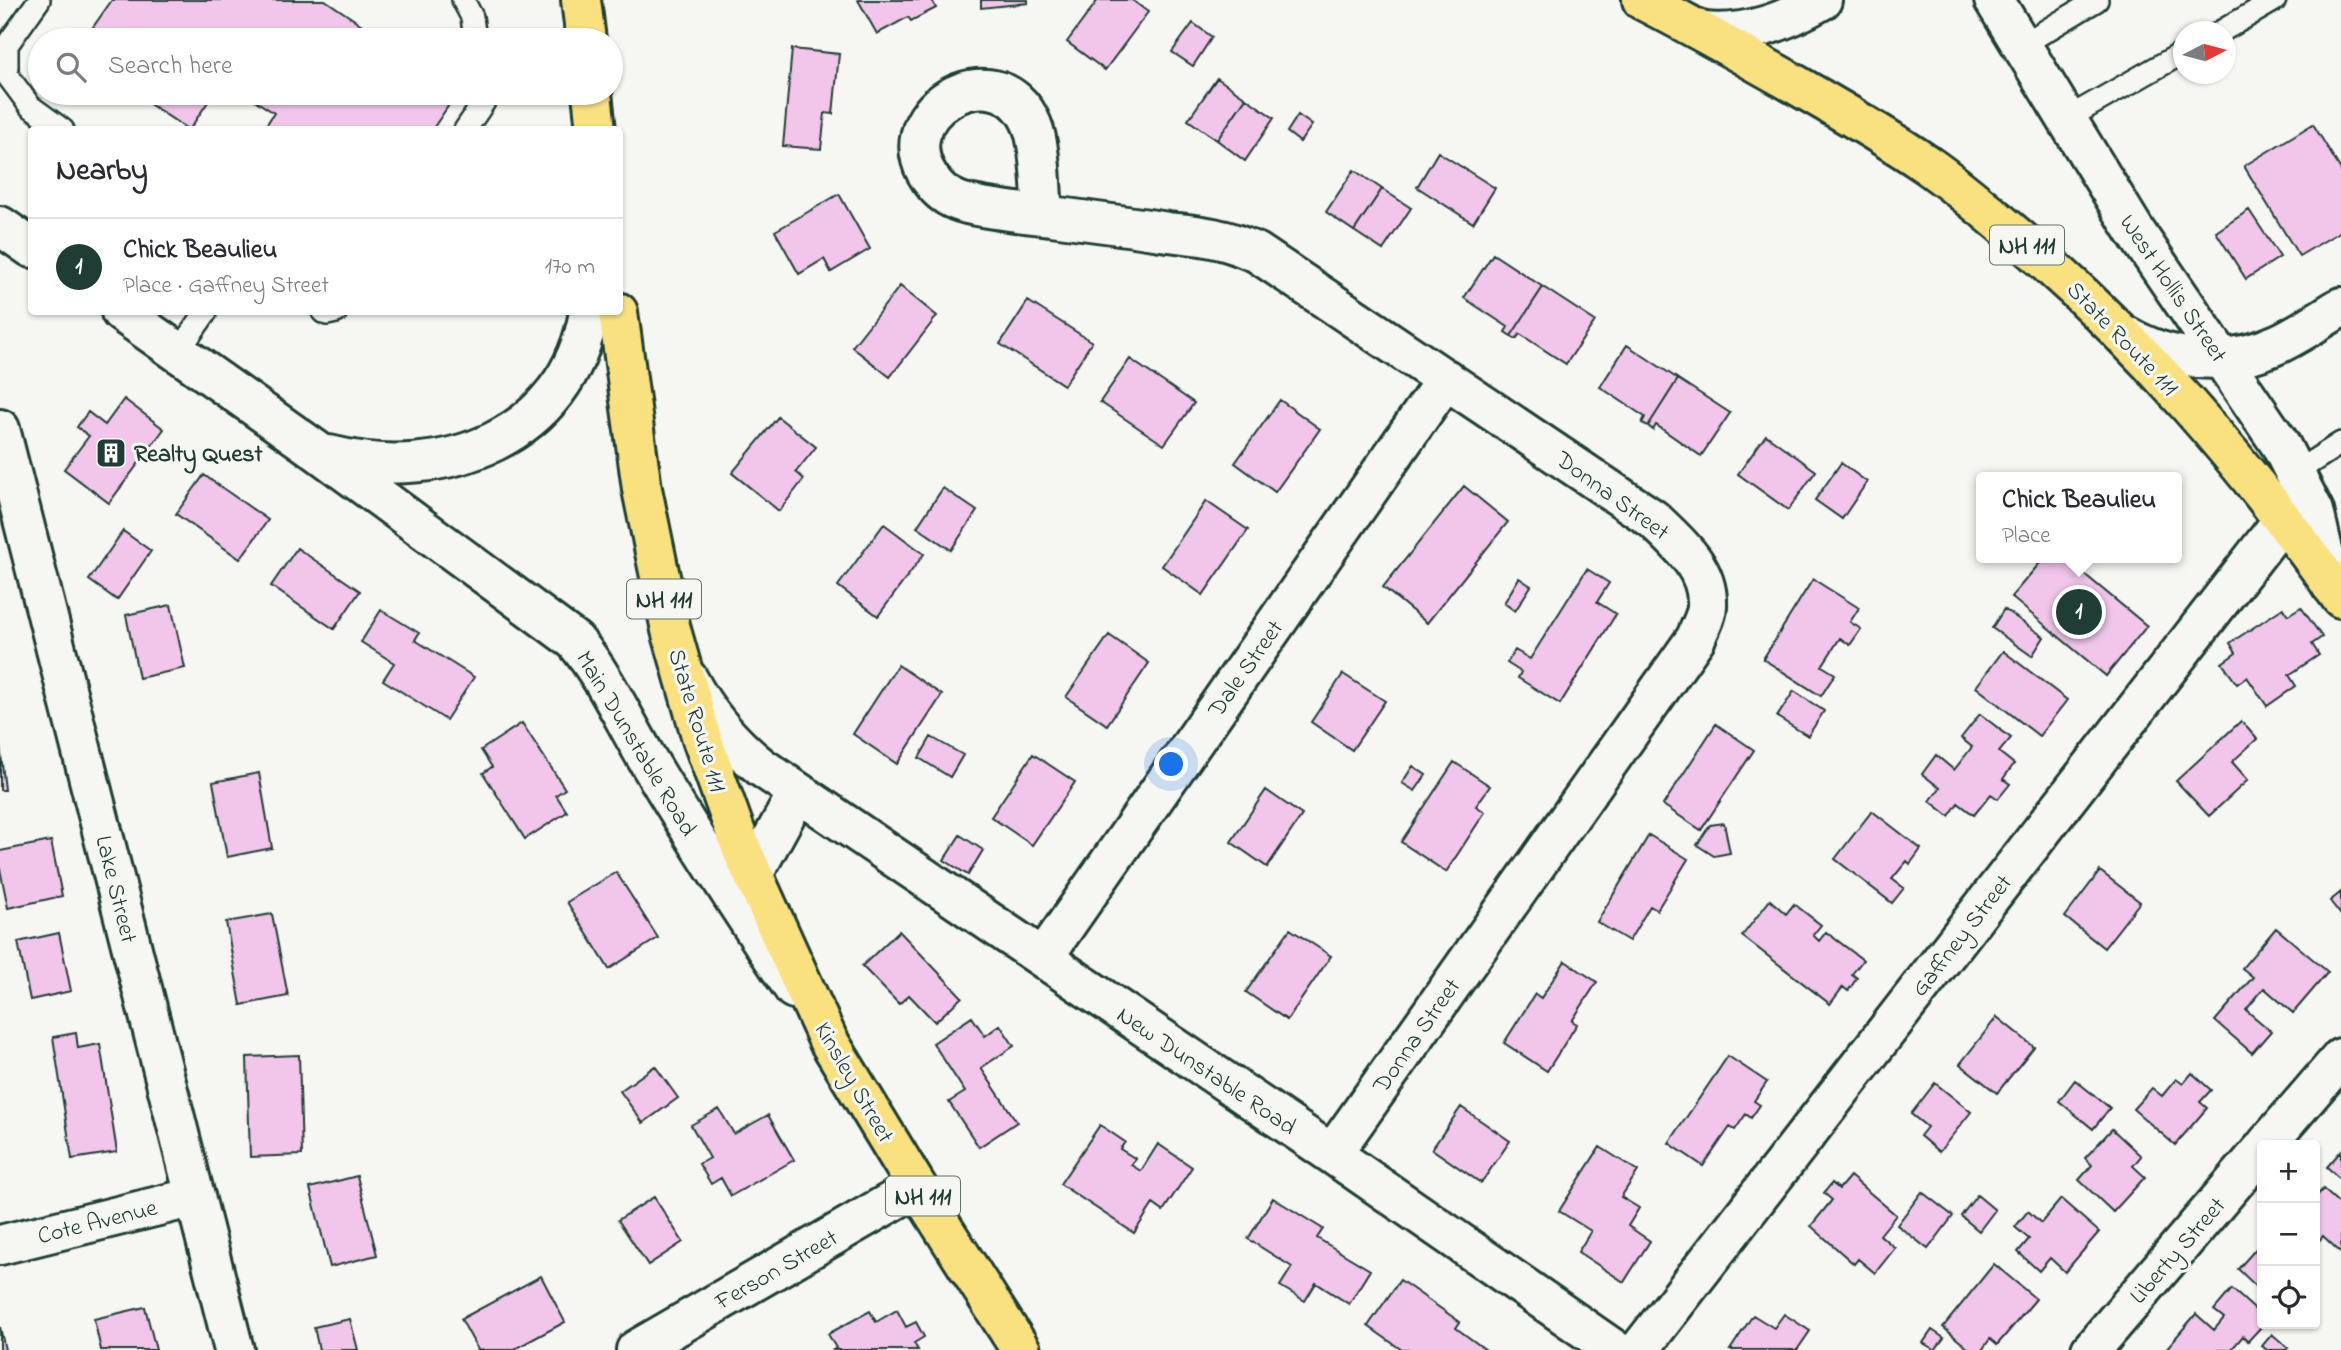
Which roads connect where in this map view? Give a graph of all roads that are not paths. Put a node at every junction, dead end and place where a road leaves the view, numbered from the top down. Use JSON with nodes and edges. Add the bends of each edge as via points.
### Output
{"nodes":[{"id":1,"x":38,"y":0,"type":"edge"},
{"id":2,"x":463,"y":0,"type":"edge"},
{"id":3,"x":581,"y":0,"type":"edge"},
{"id":4,"x":1642,"y":0,"type":"edge"},
{"id":5,"x":1822,"y":0,"type":"edge"},
{"id":6,"x":1994,"y":0,"type":"edge"},
{"id":7,"x":2097,"y":0,"type":"edge"},
{"id":8,"x":2275,"y":0,"type":"edge"},
{"id":9,"x":2236,"y":23,"type":"edge"},
{"id":10,"x":473,"y":28,"type":"edge"},
{"id":11,"x":584,"y":28,"type":"edge"},
{"id":12,"x":1703,"y":32,"type":"junction"},
{"id":13,"x":2022,"y":45,"type":"junction"},
{"id":14,"x":2173,"y":58,"type":"edge"},
{"id":15,"x":28,"y":103,"type":"edge"},
{"id":16,"x":29,"y":105,"type":"edge"},
{"id":17,"x":482,"y":105,"type":"edge"},
{"id":18,"x":2066,"y":119,"type":"junction"},
{"id":19,"x":58,"y":126,"type":"edge"},
{"id":20,"x":468,"y":126,"type":"edge"},
{"id":21,"x":1043,"y":215,"type":"dead end"},
{"id":22,"x":0,"y":226,"type":"edge"},
{"id":23,"x":28,"y":245,"type":"edge"},
{"id":24,"x":125,"y":315,"type":"edge"},
{"id":25,"x":204,"y":315,"type":"edge"},
{"id":26,"x":588,"y":315,"type":"edge"},
{"id":27,"x":618,"y":315,"type":"edge"},
{"id":28,"x":2336,"y":320,"type":"edge"},
{"id":29,"x":2123,"y":334,"type":"junction"},
{"id":30,"x":178,"y":352,"type":"junction"},
{"id":31,"x":2222,"y":358,"type":"junction"},
{"id":32,"x":1446,"y":379,"type":"junction"},
{"id":33,"x":0,"y":429,"type":"edge"},
{"id":34,"x":2341,"y":443,"type":"edge"},
{"id":35,"x":320,"y":453,"type":"junction"},
{"id":36,"x":2295,"y":472,"type":"junction"},
{"id":37,"x":2283,"y":520,"type":"junction"},
{"id":38,"x":2336,"y":592,"type":"edge"},
{"id":39,"x":680,"y":664,"type":"junction"},
{"id":40,"x":798,"y":792,"type":"junction"},
{"id":41,"x":752,"y":876,"type":"junction"},
{"id":42,"x":1043,"y":958,"type":"junction"},
{"id":43,"x":828,"y":1040,"type":"junction"},
{"id":44,"x":2341,"y":1058,"type":"edge"},
{"id":45,"x":2270,"y":1140,"type":"edge"},
{"id":46,"x":1332,"y":1154,"type":"junction"},
{"id":47,"x":2257,"y":1156,"type":"edge"},
{"id":48,"x":917,"y":1187,"type":"junction"},
{"id":49,"x":195,"y":1197,"type":"junction"},
{"id":50,"x":0,"y":1245,"type":"edge"},
{"id":51,"x":234,"y":1350,"type":"edge"},
{"id":52,"x":636,"y":1350,"type":"edge"},
{"id":53,"x":1021,"y":1350,"type":"edge"},
{"id":54,"x":1615,"y":1350,"type":"edge"},
{"id":55,"x":1639,"y":1350,"type":"edge"},
{"id":56,"x":2091,"y":1350,"type":"edge"}],
"edges":[{"from":1,"to":15,"type":"lane","via":[[6,45],[7,75]]},
{"from":2,"to":10,"type":"lane"},
{"from":3,"to":11,"type":"main road"},
{"from":4,"to":12,"type":"main road","name":"State Route 111","number":"NH 111"},
{"from":5,"to":12,"type":"street","via":[[1757,29]]},
{"from":6,"to":13,"type":"street","name":"West Hollis Street"},
{"from":7,"to":13,"type":"lane"},
{"from":8,"to":9,"type":"lane"},
{"from":12,"to":29,"type":"main road","name":"State Route 111","number":"NH 111","via":[[1928,165],[2038,255]]},
{"from":13,"to":18,"type":"street","name":"West Hollis Street"},
{"from":14,"to":18,"type":"lane"},
{"from":16,"to":19,"type":"lane"},
{"from":17,"to":20,"type":"lane"},
{"from":18,"to":31,"type":"street","name":"West Hollis Street"},
{"from":21,"to":32,"type":"street","name":"Donna Street","via":[[1220,239],[1256,251]]},
{"from":22,"to":23,"type":"street"},
{"from":24,"to":30,"type":"street","name":"Main Dunstable Road"},
{"from":25,"to":30,"type":"lane"},
{"from":26,"to":35,"type":"street","name":"Main Dunstable Road","via":[[580,347],[561,384],[534,415],[495,441],[452,458],[407,464]]},
{"from":27,"to":39,"type":"main road","name":"State Route 111","number":"NH 111","via":[[642,489]]},
{"from":28,"to":31,"type":"street","via":[[2249,354]]},
{"from":29,"to":31,"type":"street","via":[[2160,353]]},
{"from":29,"to":37,"type":"main road","name":"State Route 111","number":"NH 111","via":[[2222,443]]},
{"from":30,"to":35,"type":"street","name":"Main Dunstable Road"},
{"from":31,"to":36,"type":"street","name":"West Hollis Street"},
{"from":32,"to":42,"type":"street","name":"Dale Street"},
{"from":32,"to":46,"type":"street","name":"Donna Street","via":[[1653,519],[1686,551],[1704,579],[1707,608],[1696,638]]},
{"from":33,"to":49,"type":"street","name":"Lake Street"},
{"from":34,"to":36,"type":"lane"},
{"from":35,"to":43,"type":"street","name":"Main Dunstable Road","via":[[575,641],[595,666],[724,886]]},
{"from":36,"to":38,"type":"street","name":"West Hollis Street","via":[[2314,511]]},
{"from":37,"to":38,"type":"main road","name":"State Route 111","number":"NH 111"},
{"from":37,"to":55,"type":"street","name":"Gaffney Street"},
{"from":39,"to":40,"type":"street","name":"New Dunstable Road","via":[[701,701],[737,747]]},
{"from":39,"to":41,"type":"main road","name":"State Route 111","number":"NH 111","via":[[713,773]]},
{"from":40,"to":41,"type":"street"},
{"from":40,"to":42,"type":"street","name":"New Dunstable Road"},
{"from":41,"to":43,"type":"main road","name":"Kinsley Street","number":"NH 111"},
{"from":42,"to":46,"type":"street","name":"New Dunstable Road"},
{"from":43,"to":48,"type":"main road","name":"Kinsley Street","number":"NH 111"},
{"from":44,"to":45,"type":"street"},
{"from":46,"to":54,"type":"street","name":"New Dunstable Road"},
{"from":47,"to":56,"type":"street","name":"Liberty Street"},
{"from":48,"to":52,"type":"street","name":"Ferson Street"},
{"from":48,"to":53,"type":"main road","name":"Kinsley Street","number":"NH 111"},
{"from":49,"to":50,"type":"street","name":"Cote Avenue"},
{"from":49,"to":51,"type":"street","name":"Lake Street"}]}
